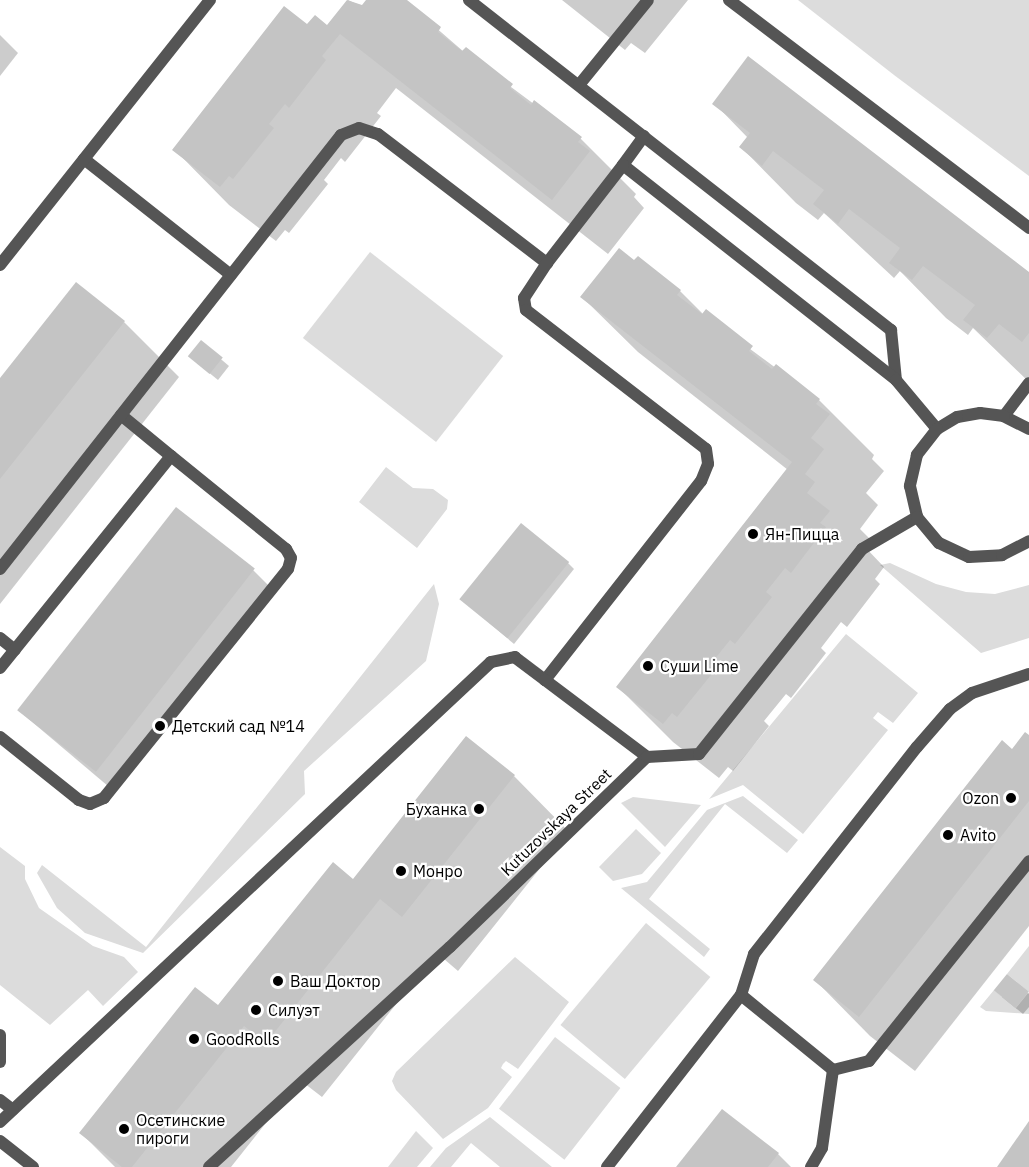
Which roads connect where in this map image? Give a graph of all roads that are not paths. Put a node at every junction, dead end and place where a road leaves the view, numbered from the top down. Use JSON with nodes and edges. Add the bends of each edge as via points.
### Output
{"nodes":[{"id":1,"x":210,"y":0,"type":"edge"},
{"id":2,"x":469,"y":0,"type":"edge"},
{"id":3,"x":648,"y":0,"type":"edge"},
{"id":4,"x":729,"y":0,"type":"edge"},
{"id":5,"x":579,"y":85,"type":"junction"},
{"id":6,"x":644,"y":136,"type":"junction"},
{"id":7,"x":84,"y":159,"type":"junction"},
{"id":8,"x":623,"y":165,"type":"junction"},
{"id":9,"x":1029,"y":228,"type":"edge"},
{"id":10,"x":547,"y":264,"type":"junction"},
{"id":11,"x":0,"y":265,"type":"edge"},
{"id":12,"x":231,"y":275,"type":"junction"},
{"id":13,"x":896,"y":380,"type":"junction"},
{"id":14,"x":1029,"y":383,"type":"edge"},
{"id":15,"x":121,"y":416,"type":"junction"},
{"id":16,"x":1004,"y":416,"type":"junction"},
{"id":17,"x":937,"y":429,"type":"junction"},
{"id":18,"x":1029,"y":429,"type":"edge"},
{"id":19,"x":171,"y":456,"type":"junction"},
{"id":20,"x":917,"y":517,"type":"junction"},
{"id":21,"x":1029,"y":541,"type":"edge"},
{"id":22,"x":0,"y":569,"type":"edge"},
{"id":23,"x":0,"y":638,"type":"edge"},
{"id":24,"x":15,"y":650,"type":"junction"},
{"id":25,"x":0,"y":668,"type":"edge"},
{"id":26,"x":1029,"y":674,"type":"edge"},
{"id":27,"x":545,"y":680,"type":"junction"},
{"id":28,"x":0,"y":737,"type":"edge"},
{"id":29,"x":647,"y":757,"type":"junction"},
{"id":30,"x":1029,"y":861,"type":"edge"},
{"id":31,"x":741,"y":995,"type":"junction"},
{"id":32,"x":0,"y":1035,"type":"edge"},
{"id":33,"x":0,"y":1062,"type":"edge"},
{"id":34,"x":832,"y":1070,"type":"junction"},
{"id":35,"x":0,"y":1100,"type":"edge"},
{"id":36,"x":13,"y":1110,"type":"junction"},
{"id":37,"x":0,"y":1122,"type":"edge"},
{"id":38,"x":0,"y":1141,"type":"edge"},
{"id":39,"x":33,"y":1167,"type":"edge"},
{"id":40,"x":209,"y":1167,"type":"edge"},
{"id":41,"x":607,"y":1167,"type":"edge"},
{"id":42,"x":811,"y":1167,"type":"edge"}],
"edges":[{"from":1,"to":7,"type":"street"},
{"from":2,"to":5,"type":"street"},
{"from":3,"to":5,"type":"street"},
{"from":4,"to":9,"type":"street"},
{"from":5,"to":6,"type":"street"},
{"from":6,"to":8,"type":"street"},
{"from":6,"to":13,"type":"street","via":[[891,330]]},
{"from":7,"to":11,"type":"street"},
{"from":7,"to":12,"type":"street"},
{"from":8,"to":10,"type":"street"},
{"from":8,"to":13,"type":"street"},
{"from":10,"to":12,"type":"street","via":[[378,134],[359,128],[341,135]]},
{"from":10,"to":27,"type":"street","via":[[524,298],[526,310],[706,449],[708,464],[701,481]]},
{"from":12,"to":15,"type":"street"},
{"from":13,"to":17,"type":"street"},
{"from":14,"to":16,"type":"street"},
{"from":15,"to":19,"type":"street"},
{"from":15,"to":22,"type":"street"},
{"from":16,"to":17,"type":"street","via":[[980,413],[957,417]]},
{"from":16,"to":18,"type":"street"},
{"from":17,"to":20,"type":"street","via":[[917,454],[910,486]]},
{"from":19,"to":24,"type":"street"},
{"from":19,"to":28,"type":"street","via":[[286,549],[291,558],[288,569],[104,798],[90,804],[79,800]]},
{"from":20,"to":21,"type":"street","via":[[939,543],[969,557],[1002,555]]},
{"from":20,"to":29,"type":"street","via":[[862,549],[699,754]]},
{"from":23,"to":24,"type":"street"},
{"from":24,"to":25,"type":"street"},
{"from":26,"to":31,"type":"street","via":[[972,693],[950,709],[754,954]]},
{"from":27,"to":29,"type":"street"},
{"from":27,"to":36,"type":"street","via":[[514,657],[491,662]]},
{"from":29,"to":40,"type":"street","name":"Kutuzovskaya Street","via":[[450,947]]},
{"from":30,"to":34,"type":"street","via":[[869,1061]]},
{"from":31,"to":34,"type":"street"},
{"from":31,"to":41,"type":"street"},
{"from":32,"to":33,"type":"street"},
{"from":34,"to":42,"type":"street","via":[[822,1148]]},
{"from":35,"to":36,"type":"street"},
{"from":36,"to":37,"type":"street"},
{"from":38,"to":39,"type":"street"}]}
